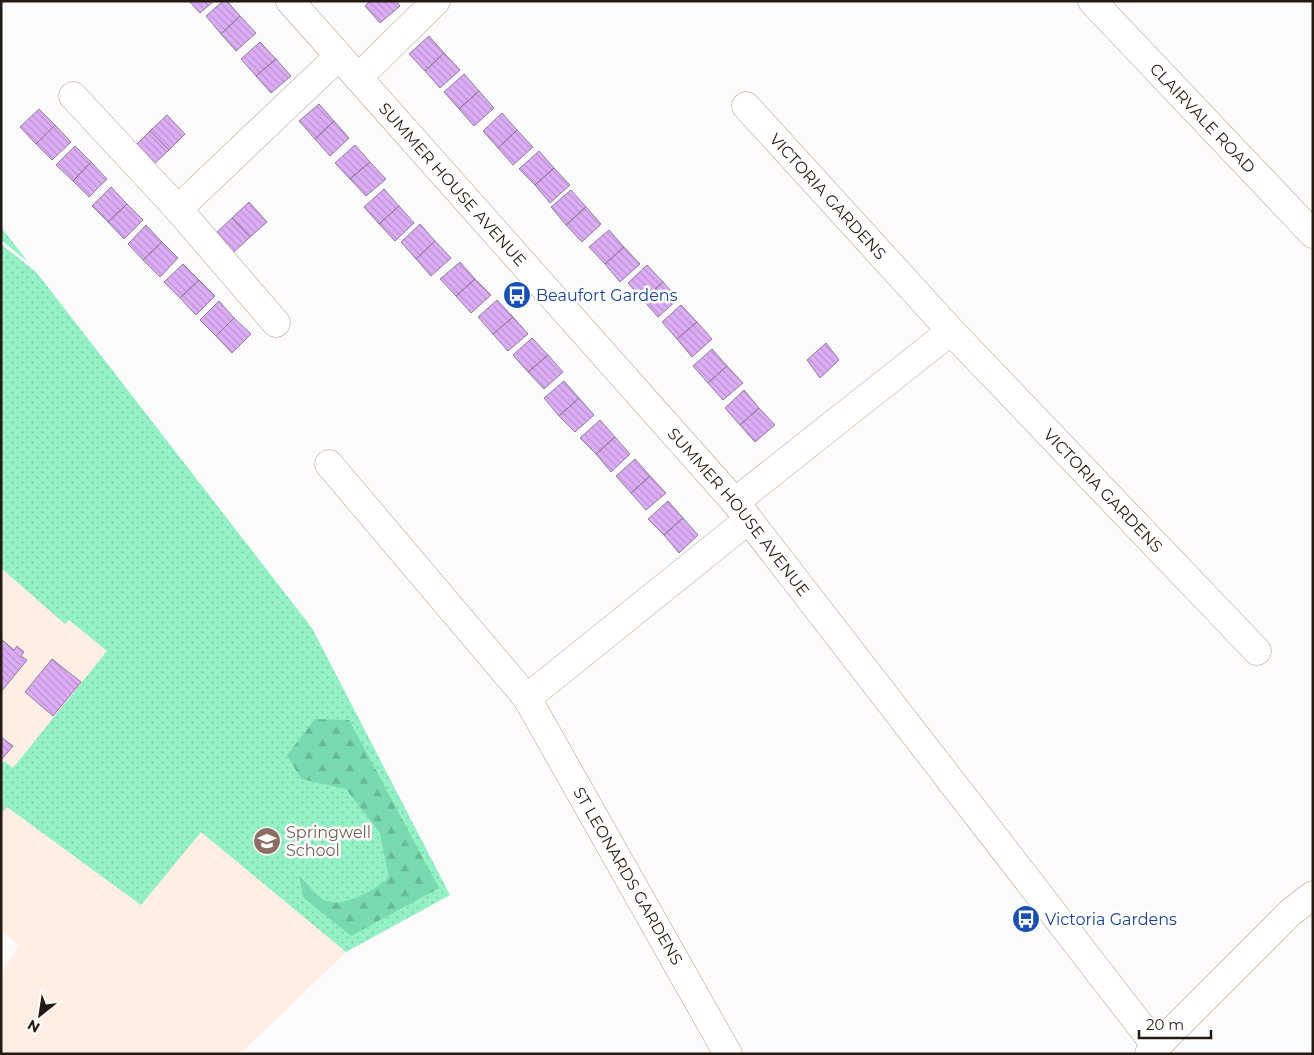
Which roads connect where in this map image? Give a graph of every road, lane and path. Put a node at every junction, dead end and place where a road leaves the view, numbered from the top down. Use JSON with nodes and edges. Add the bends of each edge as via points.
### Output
{"nodes":[{"id":1,"x":290,"y":1,"type":"edge"},
{"id":2,"x":436,"y":1,"type":"edge"},
{"id":3,"x":1092,"y":1,"type":"edge"},
{"id":4,"x":339,"y":56,"type":"junction"},
{"id":5,"x":358,"y":78,"type":"junction"},
{"id":6,"x":73,"y":96,"type":"dead end"},
{"id":7,"x":746,"y":106,"type":"dead end"},
{"id":8,"x":178,"y":209,"type":"junction"},
{"id":9,"x":1309,"y":222,"type":"edge"},
{"id":10,"x":276,"y":323,"type":"dead end"},
{"id":11,"x":951,"y":330,"type":"junction"},
{"id":12,"x":328,"y":464,"type":"dead end"},
{"id":13,"x":742,"y":511,"type":"junction"},
{"id":14,"x":1257,"y":651,"type":"dead end"},
{"id":15,"x":527,"y":698,"type":"junction"},
{"id":16,"x":1313,"y":895,"type":"edge"},
{"id":17,"x":1153,"y":1050,"type":"edge"},
{"id":18,"x":728,"y":1054,"type":"edge"}],
"edges":[{"from":1,"to":4,"type":"street","name":"SUMMER HOUSE AVENUE"},
{"from":2,"to":5,"type":"street"},
{"from":3,"to":9,"type":"street","name":"CLAIRVALE ROAD"},
{"from":4,"to":5,"type":"street","name":"SUMMER HOUSE AVENUE"},
{"from":4,"to":8,"type":"street"},
{"from":5,"to":13,"type":"street","name":"SUMMER HOUSE AVENUE"},
{"from":6,"to":8,"type":"street"},
{"from":7,"to":11,"type":"street","name":"VICTORIA GARDENS"},
{"from":8,"to":10,"type":"street"},
{"from":11,"to":13,"type":"street"},
{"from":11,"to":14,"type":"street","name":"VICTORIA GARDENS"},
{"from":12,"to":15,"type":"street","name":"ST LEONARDS GARDENS"},
{"from":13,"to":15,"type":"street"},
{"from":13,"to":17,"type":"street","name":"SUMMER HOUSE AVENUE"},
{"from":15,"to":18,"type":"street","name":"ST LEONARDS GARDENS"},
{"from":16,"to":17,"type":"street","via":[[1290,913]]}]}
